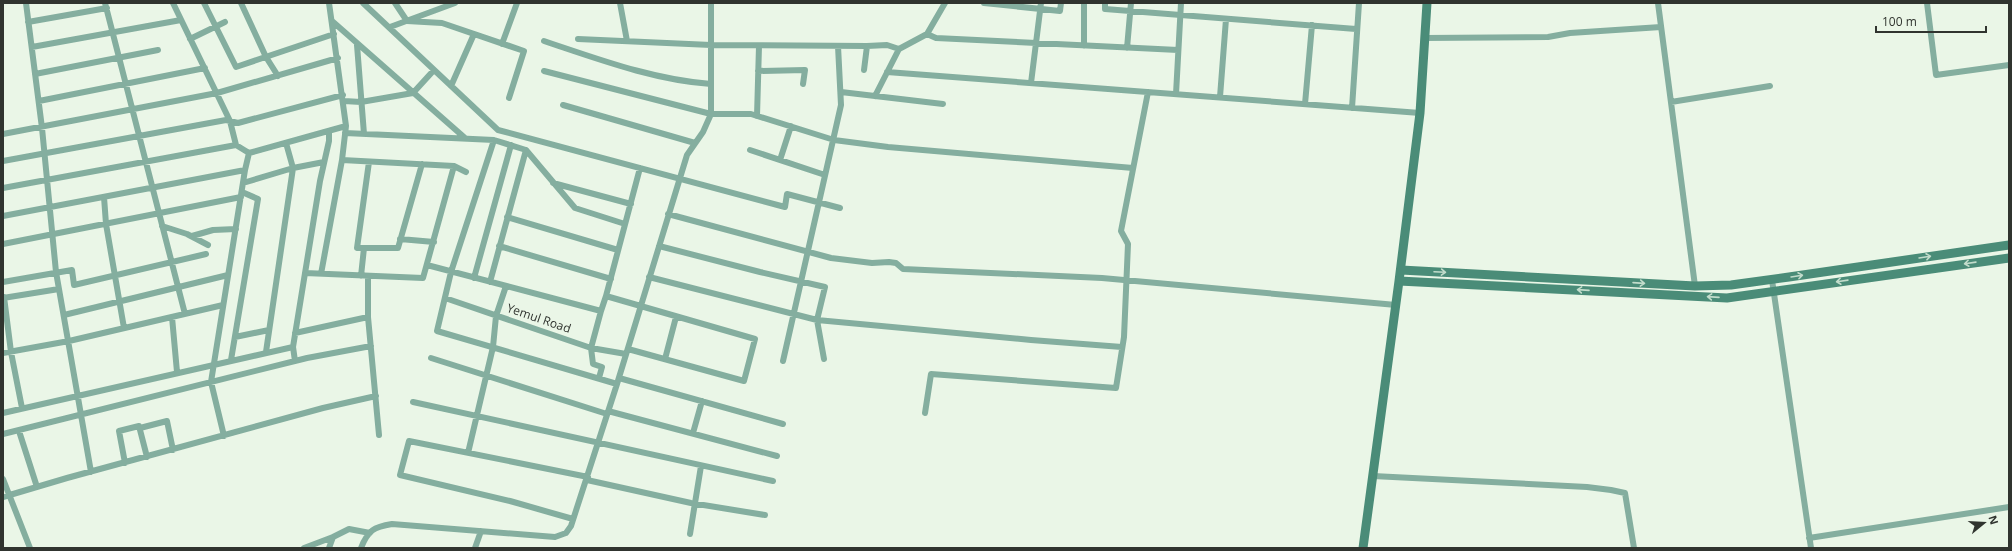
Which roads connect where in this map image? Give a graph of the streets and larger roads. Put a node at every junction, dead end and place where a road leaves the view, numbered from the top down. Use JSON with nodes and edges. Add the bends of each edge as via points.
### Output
{"nodes":[{"id":1,"x":26,"y":3,"type":"edge"},
{"id":2,"x":173,"y":3,"type":"edge"},
{"id":3,"x":204,"y":3,"type":"edge"},
{"id":4,"x":241,"y":3,"type":"edge"},
{"id":5,"x":329,"y":3,"type":"edge"},
{"id":6,"x":364,"y":3,"type":"edge"},
{"id":7,"x":397,"y":3,"type":"edge"},
{"id":8,"x":455,"y":3,"type":"edge"},
{"id":9,"x":517,"y":3,"type":"edge"},
{"id":10,"x":620,"y":3,"type":"edge"},
{"id":11,"x":711,"y":3,"type":"edge"},
{"id":12,"x":945,"y":3,"type":"edge"},
{"id":13,"x":984,"y":3,"type":"edge"},
{"id":14,"x":1061,"y":3,"type":"edge"},
{"id":15,"x":1084,"y":3,"type":"edge"},
{"id":16,"x":1105,"y":3,"type":"edge"},
{"id":17,"x":1131,"y":3,"type":"edge"},
{"id":18,"x":1181,"y":3,"type":"edge"},
{"id":19,"x":1359,"y":3,"type":"edge"},
{"id":20,"x":1427,"y":3,"type":"edge"},
{"id":21,"x":1658,"y":3,"type":"edge"},
{"id":22,"x":1927,"y":3,"type":"edge"},
{"id":23,"x":1006,"y":4,"type":"edge"},
{"id":24,"x":106,"y":6,"type":"edge"},
{"id":25,"x":1041,"y":6,"type":"edge"},
{"id":26,"x":1131,"y":11,"type":"junction"},
{"id":27,"x":1180,"y":15,"type":"junction"},
{"id":28,"x":1226,"y":18,"type":"junction"},
{"id":29,"x":181,"y":20,"type":"junction"},
{"id":30,"x":407,"y":20,"type":"junction"},
{"id":31,"x":332,"y":21,"type":"junction"},
{"id":32,"x":28,"y":22,"type":"junction"},
{"id":33,"x":225,"y":22,"type":"dead end"},
{"id":34,"x":1312,"y":25,"type":"junction"},
{"id":35,"x":216,"y":26,"type":"junction"},
{"id":36,"x":390,"y":27,"type":"junction"},
{"id":37,"x":1662,"y":27,"type":"junction"},
{"id":38,"x":1356,"y":29,"type":"junction"},
{"id":39,"x":111,"y":32,"type":"junction"},
{"id":40,"x":334,"y":34,"type":"junction"},
{"id":41,"x":474,"y":34,"type":"junction"},
{"id":42,"x":927,"y":34,"type":"junction"},
{"id":43,"x":190,"y":38,"type":"junction"},
{"id":44,"x":1425,"y":38,"type":"junction"},
{"id":45,"x":578,"y":39,"type":"dead end"},
{"id":46,"x":544,"y":41,"type":"dead end"},
{"id":47,"x":627,"y":41,"type":"junction"},
{"id":48,"x":1036,"y":43,"type":"junction"},
{"id":49,"x":502,"y":44,"type":"junction"},
{"id":50,"x":357,"y":45,"type":"junction"},
{"id":51,"x":711,"y":45,"type":"junction"},
{"id":52,"x":759,"y":46,"type":"junction"},
{"id":53,"x":838,"y":46,"type":"junction"},
{"id":54,"x":867,"y":46,"type":"junction"},
{"id":55,"x":1084,"y":46,"type":"junction"},
{"id":56,"x":32,"y":47,"type":"junction"},
{"id":57,"x":1127,"y":48,"type":"junction"},
{"id":58,"x":899,"y":49,"type":"junction"},
{"id":59,"x":158,"y":50,"type":"dead end"},
{"id":60,"x":1178,"y":50,"type":"junction"},
{"id":61,"x":266,"y":57,"type":"junction"},
{"id":62,"x":120,"y":58,"type":"junction"},
{"id":63,"x":338,"y":58,"type":"junction"},
{"id":64,"x":2009,"y":65,"type":"edge"},
{"id":65,"x":205,"y":68,"type":"junction"},
{"id":66,"x":434,"y":70,"type":"junction"},
{"id":67,"x":864,"y":70,"type":"dead end"},
{"id":68,"x":544,"y":71,"type":"dead end"},
{"id":69,"x":758,"y":71,"type":"junction"},
{"id":70,"x":887,"y":72,"type":"junction"},
{"id":71,"x":35,"y":74,"type":"junction"},
{"id":72,"x":278,"y":76,"type":"junction"},
{"id":73,"x":1031,"y":83,"type":"junction"},
{"id":74,"x":126,"y":84,"type":"junction"},
{"id":75,"x":711,"y":84,"type":"junction"},
{"id":76,"x":803,"y":84,"type":"dead end"},
{"id":77,"x":451,"y":86,"type":"junction"},
{"id":78,"x":1770,"y":86,"type":"dead end"},
{"id":79,"x":841,"y":92,"type":"junction"},
{"id":80,"x":1148,"y":92,"type":"junction"},
{"id":81,"x":217,"y":93,"type":"junction"},
{"id":82,"x":413,"y":93,"type":"junction"},
{"id":83,"x":1176,"y":94,"type":"junction"},
{"id":84,"x":875,"y":96,"type":"junction"},
{"id":85,"x":1220,"y":97,"type":"junction"},
{"id":86,"x":343,"y":98,"type":"junction"},
{"id":87,"x":509,"y":98,"type":"dead end"},
{"id":88,"x":38,"y":102,"type":"junction"},
{"id":89,"x":361,"y":102,"type":"junction"},
{"id":90,"x":1671,"y":102,"type":"junction"},
{"id":91,"x":944,"y":104,"type":"dead end"},
{"id":92,"x":1304,"y":104,"type":"junction"},
{"id":93,"x":563,"y":105,"type":"dead end"},
{"id":94,"x":1352,"y":108,"type":"junction"},
{"id":95,"x":132,"y":109,"type":"junction"},
{"id":96,"x":1420,"y":113,"type":"junction"},
{"id":97,"x":711,"y":114,"type":"junction"},
{"id":98,"x":757,"y":116,"type":"junction"},
{"id":99,"x":230,"y":121,"type":"junction"},
{"id":100,"x":346,"y":126,"type":"junction"},
{"id":101,"x":791,"y":126,"type":"junction"},
{"id":102,"x":42,"y":128,"type":"junction"},
{"id":103,"x":329,"y":131,"type":"junction"},
{"id":104,"x":345,"y":133,"type":"junction"},
{"id":105,"x":3,"y":134,"type":"edge"},
{"id":106,"x":364,"y":134,"type":"junction"},
{"id":107,"x":140,"y":136,"type":"junction"},
{"id":108,"x":466,"y":138,"type":"junction"},
{"id":109,"x":494,"y":140,"type":"junction"},
{"id":110,"x":834,"y":140,"type":"junction"},
{"id":111,"x":286,"y":143,"type":"junction"},
{"id":112,"x":695,"y":143,"type":"junction"},
{"id":113,"x":236,"y":145,"type":"junction"},
{"id":114,"x":511,"y":145,"type":"junction"},
{"id":115,"x":526,"y":150,"type":"junction"},
{"id":116,"x":750,"y":150,"type":"dead end"},
{"id":117,"x":44,"y":153,"type":"junction"},
{"id":118,"x":249,"y":153,"type":"junction"},
{"id":119,"x":342,"y":160,"type":"junction"},
{"id":120,"x":780,"y":160,"type":"junction"},
{"id":121,"x":3,"y":161,"type":"edge"},
{"id":122,"x":146,"y":162,"type":"junction"},
{"id":123,"x":324,"y":162,"type":"junction"},
{"id":124,"x":369,"y":162,"type":"junction"},
{"id":125,"x":422,"y":164,"type":"junction"},
{"id":126,"x":454,"y":166,"type":"junction"},
{"id":127,"x":293,"y":168,"type":"junction"},
{"id":128,"x":640,"y":168,"type":"junction"},
{"id":129,"x":1133,"y":168,"type":"junction"},
{"id":130,"x":245,"y":170,"type":"junction"},
{"id":131,"x":466,"y":172,"type":"dead end"},
{"id":132,"x":825,"y":175,"type":"junction"},
{"id":133,"x":680,"y":178,"type":"junction"},
{"id":134,"x":47,"y":180,"type":"junction"},
{"id":135,"x":243,"y":183,"type":"junction"},
{"id":136,"x":554,"y":183,"type":"junction"},
{"id":137,"x":3,"y":188,"type":"edge"},
{"id":138,"x":153,"y":188,"type":"junction"},
{"id":139,"x":241,"y":194,"type":"junction"},
{"id":140,"x":104,"y":197,"type":"junction"},
{"id":141,"x":818,"y":202,"type":"junction"},
{"id":142,"x":631,"y":204,"type":"junction"},
{"id":143,"x":50,"y":207,"type":"junction"},
{"id":144,"x":840,"y":208,"type":"dead end"},
{"id":145,"x":159,"y":213,"type":"junction"},
{"id":146,"x":668,"y":214,"type":"junction"},
{"id":147,"x":3,"y":216,"type":"edge"},
{"id":148,"x":507,"y":217,"type":"junction"},
{"id":149,"x":106,"y":224,"type":"junction"},
{"id":150,"x":625,"y":224,"type":"junction"},
{"id":151,"x":162,"y":226,"type":"junction"},
{"id":152,"x":236,"y":229,"type":"junction"},
{"id":153,"x":53,"y":235,"type":"junction"},
{"id":154,"x":192,"y":236,"type":"junction"},
{"id":155,"x":400,"y":239,"type":"junction"},
{"id":156,"x":434,"y":242,"type":"junction"},
{"id":157,"x":3,"y":244,"type":"edge"},
{"id":158,"x":208,"y":245,"type":"dead end"},
{"id":159,"x":2009,"y":245,"type":"edge"},
{"id":160,"x":499,"y":246,"type":"junction"},
{"id":161,"x":659,"y":246,"type":"junction"},
{"id":162,"x":364,"y":248,"type":"junction"},
{"id":163,"x":618,"y":250,"type":"junction"},
{"id":164,"x":807,"y":252,"type":"junction"},
{"id":165,"x":206,"y":254,"type":"dead end"},
{"id":166,"x":2009,"y":258,"type":"edge"},
{"id":167,"x":171,"y":262,"type":"junction"},
{"id":168,"x":427,"y":265,"type":"junction"},
{"id":169,"x":1401,"y":270,"type":"junction"},
{"id":170,"x":56,"y":272,"type":"junction"},
{"id":171,"x":451,"y":272,"type":"junction"},
{"id":172,"x":305,"y":273,"type":"junction"},
{"id":173,"x":322,"y":274,"type":"junction"},
{"id":174,"x":116,"y":275,"type":"junction"},
{"id":175,"x":228,"y":275,"type":"junction"},
{"id":176,"x":365,"y":276,"type":"junction"},
{"id":177,"x":649,"y":277,"type":"junction"},
{"id":178,"x":474,"y":278,"type":"junction"},
{"id":179,"x":610,"y":279,"type":"junction"},
{"id":180,"x":1127,"y":280,"type":"junction"},
{"id":181,"x":1772,"y":280,"type":"junction"},
{"id":182,"x":801,"y":281,"type":"junction"},
{"id":183,"x":1399,"y":281,"type":"junction"},
{"id":184,"x":3,"y":282,"type":"edge"},
{"id":185,"x":490,"y":282,"type":"junction"},
{"id":186,"x":506,"y":286,"type":"junction"},
{"id":187,"x":1695,"y":286,"type":"junction"},
{"id":188,"x":177,"y":287,"type":"junction"},
{"id":189,"x":59,"y":289,"type":"junction"},
{"id":190,"x":1774,"y":291,"type":"junction"},
{"id":191,"x":606,"y":296,"type":"junction"},
{"id":192,"x":4,"y":298,"type":"edge"},
{"id":193,"x":445,"y":298,"type":"junction"},
{"id":194,"x":119,"y":301,"type":"junction"},
{"id":195,"x":1396,"y":304,"type":"junction"},
{"id":196,"x":223,"y":305,"type":"junction"},
{"id":197,"x":641,"y":306,"type":"junction"},
{"id":198,"x":601,"y":310,"type":"junction"},
{"id":199,"x":64,"y":314,"type":"junction"},
{"id":200,"x":185,"y":314,"type":"junction"},
{"id":201,"x":794,"y":314,"type":"junction"},
{"id":202,"x":496,"y":316,"type":"junction"},
{"id":203,"x":172,"y":317,"type":"junction"},
{"id":204,"x":368,"y":317,"type":"junction"},
{"id":205,"x":676,"y":317,"type":"junction"},
{"id":206,"x":817,"y":320,"type":"junction"},
{"id":207,"x":124,"y":328,"type":"junction"},
{"id":208,"x":269,"y":330,"type":"junction"},
{"id":209,"x":295,"y":334,"type":"junction"},
{"id":210,"x":235,"y":336,"type":"junction"},
{"id":211,"x":69,"y":341,"type":"junction"},
{"id":212,"x":371,"y":346,"type":"junction"},
{"id":213,"x":292,"y":347,"type":"junction"},
{"id":214,"x":493,"y":347,"type":"junction"},
{"id":215,"x":1122,"y":347,"type":"junction"},
{"id":216,"x":591,"y":348,"type":"junction"},
{"id":217,"x":12,"y":352,"type":"junction"},
{"id":218,"x":266,"y":352,"type":"junction"},
{"id":219,"x":627,"y":352,"type":"junction"},
{"id":220,"x":3,"y":353,"type":"edge"},
{"id":221,"x":431,"y":358,"type":"dead end"},
{"id":222,"x":824,"y":359,"type":"dead end"},
{"id":223,"x":231,"y":360,"type":"junction"},
{"id":224,"x":665,"y":360,"type":"junction"},
{"id":225,"x":296,"y":361,"type":"junction"},
{"id":226,"x":783,"y":361,"type":"dead end"},
{"id":227,"x":213,"y":364,"type":"junction"},
{"id":228,"x":177,"y":372,"type":"junction"},
{"id":229,"x":486,"y":376,"type":"junction"},
{"id":230,"x":599,"y":378,"type":"junction"},
{"id":231,"x":618,"y":381,"type":"junction"},
{"id":232,"x":211,"y":382,"type":"junction"},
{"id":233,"x":77,"y":396,"type":"junction"},
{"id":234,"x":376,"y":396,"type":"junction"},
{"id":235,"x":702,"y":401,"type":"junction"},
{"id":236,"x":413,"y":402,"type":"dead end"},
{"id":237,"x":22,"y":408,"type":"junction"},
{"id":238,"x":3,"y":413,"type":"edge"},
{"id":239,"x":608,"y":413,"type":"junction"},
{"id":240,"x":925,"y":413,"type":"dead end"},
{"id":241,"x":80,"y":416,"type":"junction"},
{"id":242,"x":476,"y":416,"type":"junction"},
{"id":243,"x":783,"y":424,"type":"dead end"},
{"id":244,"x":140,"y":428,"type":"junction"},
{"id":245,"x":19,"y":431,"type":"junction"},
{"id":246,"x":693,"y":433,"type":"junction"},
{"id":247,"x":3,"y":434,"type":"edge"},
{"id":248,"x":379,"y":435,"type":"dead end"},
{"id":249,"x":224,"y":436,"type":"junction"},
{"id":250,"x":598,"y":443,"type":"junction"},
{"id":251,"x":173,"y":450,"type":"junction"},
{"id":252,"x":468,"y":452,"type":"junction"},
{"id":253,"x":777,"y":456,"type":"dead end"},
{"id":254,"x":147,"y":457,"type":"junction"},
{"id":255,"x":125,"y":463,"type":"junction"},
{"id":256,"x":701,"y":466,"type":"junction"},
{"id":257,"x":91,"y":472,"type":"junction"},
{"id":258,"x":1373,"y":476,"type":"junction"},
{"id":259,"x":587,"y":478,"type":"junction"},
{"id":260,"x":3,"y":479,"type":"edge"},
{"id":261,"x":774,"y":481,"type":"dead end"},
{"id":262,"x":37,"y":487,"type":"junction"},
{"id":263,"x":6,"y":496,"type":"edge"},
{"id":264,"x":695,"y":503,"type":"junction"},
{"id":265,"x":2009,"y":507,"type":"edge"},
{"id":266,"x":766,"y":515,"type":"dead end"},
{"id":267,"x":573,"y":519,"type":"junction"},
{"id":268,"x":481,"y":531,"type":"junction"},
{"id":269,"x":370,"y":533,"type":"junction"},
{"id":270,"x":690,"y":534,"type":"dead end"},
{"id":271,"x":334,"y":537,"type":"junction"},
{"id":272,"x":1809,"y":538,"type":"junction"},
{"id":273,"x":30,"y":548,"type":"edge"},
{"id":274,"x":304,"y":548,"type":"edge"},
{"id":275,"x":329,"y":548,"type":"edge"},
{"id":276,"x":361,"y":548,"type":"edge"},
{"id":277,"x":475,"y":548,"type":"edge"},
{"id":278,"x":1363,"y":548,"type":"edge"},
{"id":279,"x":1634,"y":548,"type":"edge"},
{"id":280,"x":1810,"y":548,"type":"edge"}],
"edges":[{"from":1,"to":32,"type":"street"},
{"from":2,"to":29,"type":"street"},
{"from":3,"to":35,"type":"street"},
{"from":4,"to":61,"type":"street"},
{"from":5,"to":31,"type":"street"},
{"from":6,"to":36,"type":"street"},
{"from":7,"to":30,"type":"street"},
{"from":8,"to":30,"type":"street"},
{"from":9,"to":49,"type":"street"},
{"from":10,"to":47,"type":"street"},
{"from":11,"to":51,"type":"street"},
{"from":12,"to":42,"type":"street"},
{"from":13,"to":23,"type":"street"},
{"from":14,"to":25,"type":"street","via":[[1060,12]]},
{"from":15,"to":55,"type":"street"},
{"from":16,"to":26,"type":"street","via":[[1105,9]]},
{"from":17,"to":26,"type":"street"},
{"from":18,"to":27,"type":"street"},
{"from":19,"to":38,"type":"street"},
{"from":20,"to":44,"type":"street"},
{"from":21,"to":37,"type":"street"},
{"from":22,"to":64,"type":"street","via":[[1936,75]]},
{"from":23,"to":25,"type":"street"},
{"from":24,"to":32,"type":"street"},
{"from":24,"to":39,"type":"street"},
{"from":25,"to":48,"type":"street"},
{"from":26,"to":27,"type":"street"},
{"from":26,"to":57,"type":"street"},
{"from":27,"to":28,"type":"street"},
{"from":27,"to":60,"type":"street"},
{"from":28,"to":34,"type":"street"},
{"from":28,"to":85,"type":"street"},
{"from":29,"to":39,"type":"street"},
{"from":29,"to":43,"type":"street"},
{"from":30,"to":36,"type":"street"},
{"from":30,"to":41,"type":"street","via":[[442,23]]},
{"from":31,"to":40,"type":"street"},
{"from":31,"to":50,"type":"street"},
{"from":32,"to":56,"type":"street"},
{"from":33,"to":35,"type":"street"},
{"from":34,"to":38,"type":"street"},
{"from":34,"to":92,"type":"street"},
{"from":35,"to":43,"type":"street"},
{"from":35,"to":61,"type":"street","via":[[236,67]]},
{"from":36,"to":66,"type":"street"},
{"from":37,"to":44,"type":"street","via":[[1548,37]]},
{"from":37,"to":90,"type":"street"},
{"from":38,"to":94,"type":"street"},
{"from":39,"to":56,"type":"street"},
{"from":39,"to":62,"type":"street"},
{"from":40,"to":61,"type":"street"},
{"from":40,"to":63,"type":"street"},
{"from":41,"to":49,"type":"street"},
{"from":41,"to":77,"type":"street"},
{"from":42,"to":48,"type":"street","via":[[936,38]]},
{"from":42,"to":58,"type":"street"},
{"from":43,"to":65,"type":"street"},
{"from":44,"to":96,"type":"street"},
{"from":45,"to":47,"type":"street"},
{"from":46,"to":75,"type":"street","via":[[613,63],[689,82]]},
{"from":47,"to":51,"type":"street"},
{"from":48,"to":55,"type":"street"},
{"from":48,"to":73,"type":"street"},
{"from":49,"to":87,"type":"street","via":[[524,51]]},
{"from":50,"to":82,"type":"street"},
{"from":50,"to":89,"type":"street"},
{"from":51,"to":52,"type":"street"},
{"from":51,"to":75,"type":"street"},
{"from":52,"to":53,"type":"street"},
{"from":52,"to":69,"type":"street"},
{"from":53,"to":54,"type":"street"},
{"from":53,"to":79,"type":"street"},
{"from":54,"to":58,"type":"street","via":[[887,45]]},
{"from":54,"to":67,"type":"street"},
{"from":55,"to":57,"type":"street"},
{"from":56,"to":71,"type":"street"},
{"from":57,"to":60,"type":"street"},
{"from":58,"to":70,"type":"street"},
{"from":59,"to":62,"type":"street"},
{"from":60,"to":83,"type":"street"},
{"from":61,"to":72,"type":"street"},
{"from":62,"to":71,"type":"street"},
{"from":62,"to":74,"type":"street"},
{"from":63,"to":72,"type":"street"},
{"from":63,"to":86,"type":"street"},
{"from":65,"to":74,"type":"street"},
{"from":65,"to":81,"type":"street"},
{"from":66,"to":77,"type":"street"},
{"from":66,"to":82,"type":"street"},
{"from":68,"to":97,"type":"street"},
{"from":69,"to":76,"type":"street","via":[[805,70]]},
{"from":69,"to":98,"type":"street"},
{"from":70,"to":73,"type":"street"},
{"from":70,"to":84,"type":"street"},
{"from":71,"to":88,"type":"street"},
{"from":72,"to":81,"type":"street"},
{"from":73,"to":80,"type":"street"},
{"from":74,"to":88,"type":"street"},
{"from":74,"to":95,"type":"street"},
{"from":75,"to":97,"type":"street"},
{"from":77,"to":128,"type":"street","via":[[498,130]]},
{"from":78,"to":90,"type":"street"},
{"from":79,"to":84,"type":"street"},
{"from":79,"to":110,"type":"street","via":[[841,106]]},
{"from":80,"to":83,"type":"street"},
{"from":80,"to":129,"type":"street"},
{"from":81,"to":95,"type":"street"},
{"from":81,"to":99,"type":"street"},
{"from":82,"to":89,"type":"street"},
{"from":82,"to":108,"type":"street"},
{"from":83,"to":85,"type":"street"},
{"from":84,"to":91,"type":"street"},
{"from":85,"to":92,"type":"street"},
{"from":86,"to":89,"type":"street"},
{"from":86,"to":99,"type":"street","via":[[238,123]]},
{"from":86,"to":100,"type":"street"},
{"from":88,"to":102,"type":"street"},
{"from":89,"to":106,"type":"street"},
{"from":90,"to":187,"type":"street"},
{"from":92,"to":94,"type":"street"},
{"from":93,"to":112,"type":"street"},
{"from":94,"to":96,"type":"street"},
{"from":95,"to":102,"type":"street"},
{"from":95,"to":107,"type":"street"},
{"from":96,"to":169,"type":"street"},
{"from":97,"to":98,"type":"street"},
{"from":97,"to":112,"type":"street"},
{"from":98,"to":101,"type":"street"},
{"from":99,"to":107,"type":"street"},
{"from":99,"to":113,"type":"street"},
{"from":100,"to":103,"type":"street"},
{"from":100,"to":104,"type":"street"},
{"from":101,"to":110,"type":"street"},
{"from":101,"to":120,"type":"street"},
{"from":102,"to":105,"type":"street"},
{"from":102,"to":117,"type":"street"},
{"from":103,"to":111,"type":"street"},
{"from":103,"to":123,"type":"street"},
{"from":104,"to":106,"type":"street"},
{"from":104,"to":119,"type":"street"},
{"from":106,"to":108,"type":"street"},
{"from":107,"to":117,"type":"street"},
{"from":107,"to":122,"type":"street"},
{"from":108,"to":109,"type":"street"},
{"from":109,"to":114,"type":"street"},
{"from":109,"to":171,"type":"street"},
{"from":110,"to":129,"type":"street"},
{"from":110,"to":132,"type":"street"},
{"from":111,"to":118,"type":"street"},
{"from":111,"to":127,"type":"street"},
{"from":112,"to":133,"type":"street","via":[[687,155]]},
{"from":113,"to":118,"type":"street"},
{"from":113,"to":122,"type":"street"},
{"from":114,"to":115,"type":"street"},
{"from":114,"to":178,"type":"street"},
{"from":115,"to":136,"type":"street"},
{"from":115,"to":148,"type":"street"},
{"from":116,"to":120,"type":"street"},
{"from":117,"to":121,"type":"street"},
{"from":117,"to":134,"type":"street"},
{"from":118,"to":130,"type":"street"},
{"from":119,"to":124,"type":"street"},
{"from":119,"to":173,"type":"street"},
{"from":120,"to":132,"type":"street"},
{"from":122,"to":134,"type":"street"},
{"from":122,"to":138,"type":"street"},
{"from":123,"to":127,"type":"street"},
{"from":123,"to":172,"type":"street"},
{"from":124,"to":125,"type":"street"},
{"from":124,"to":162,"type":"street","via":[[357,248]]},
{"from":125,"to":126,"type":"street"},
{"from":125,"to":155,"type":"street"},
{"from":126,"to":131,"type":"street"},
{"from":126,"to":156,"type":"street"},
{"from":127,"to":135,"type":"street"},
{"from":127,"to":208,"type":"street"},
{"from":128,"to":133,"type":"street"},
{"from":128,"to":142,"type":"street"},
{"from":129,"to":180,"type":"street","via":[[1122,232],[1128,244]]},
{"from":130,"to":135,"type":"street"},
{"from":130,"to":138,"type":"street"},
{"from":132,"to":141,"type":"street"},
{"from":133,"to":141,"type":"street","via":[[785,207],[788,194]]},
{"from":133,"to":146,"type":"street"},
{"from":134,"to":137,"type":"street"},
{"from":134,"to":143,"type":"street"},
{"from":135,"to":139,"type":"street"},
{"from":136,"to":142,"type":"street"},
{"from":136,"to":150,"type":"street","via":[[575,208]]},
{"from":138,"to":140,"type":"street"},
{"from":138,"to":145,"type":"street"},
{"from":139,"to":145,"type":"street"},
{"from":139,"to":152,"type":"street"},
{"from":139,"to":210,"type":"street","via":[[258,199]]},
{"from":140,"to":143,"type":"street"},
{"from":140,"to":149,"type":"street"},
{"from":141,"to":144,"type":"street"},
{"from":141,"to":164,"type":"street"},
{"from":142,"to":150,"type":"street"},
{"from":143,"to":147,"type":"street"},
{"from":143,"to":153,"type":"street"},
{"from":145,"to":149,"type":"street"},
{"from":145,"to":151,"type":"street"},
{"from":146,"to":161,"type":"street"},
{"from":146,"to":164,"type":"street"},
{"from":148,"to":160,"type":"street"},
{"from":148,"to":163,"type":"street"},
{"from":149,"to":153,"type":"street"},
{"from":149,"to":174,"type":"street"},
{"from":150,"to":163,"type":"street"},
{"from":151,"to":154,"type":"street"},
{"from":151,"to":167,"type":"street"},
{"from":152,"to":154,"type":"street","via":[[213,230]]},
{"from":152,"to":175,"type":"street"},
{"from":153,"to":157,"type":"street"},
{"from":153,"to":170,"type":"street"},
{"from":154,"to":158,"type":"street"},
{"from":155,"to":156,"type":"street"},
{"from":155,"to":162,"type":"street","via":[[398,248]]},
{"from":156,"to":168,"type":"street"},
{"from":181,"to":159,"type":"street","one_way":true},
{"from":160,"to":179,"type":"street"},
{"from":160,"to":185,"type":"street"},
{"from":161,"to":177,"type":"street"},
{"from":161,"to":182,"type":"street"},
{"from":162,"to":176,"type":"street"},
{"from":163,"to":179,"type":"street"},
{"from":164,"to":180,"type":"street","via":[[831,258],[896,263],[902,269]]},
{"from":164,"to":182,"type":"street"},
{"from":165,"to":167,"type":"street"},
{"from":166,"to":190,"type":"street","one_way":true},
{"from":167,"to":174,"type":"street"},
{"from":167,"to":188,"type":"street"},
{"from":168,"to":171,"type":"street"},
{"from":168,"to":176,"type":"street","via":[[423,278]]},
{"from":169,"to":183,"type":"street"},
{"from":169,"to":187,"type":"street","one_way":true},
{"from":170,"to":174,"type":"street","via":[[72,270],[74,285]]},
{"from":170,"to":184,"type":"street"},
{"from":170,"to":189,"type":"street"},
{"from":171,"to":178,"type":"street"},
{"from":171,"to":193,"type":"street"},
{"from":172,"to":173,"type":"street"},
{"from":172,"to":209,"type":"street"},
{"from":173,"to":176,"type":"street"},
{"from":174,"to":194,"type":"street"},
{"from":175,"to":188,"type":"street"},
{"from":175,"to":196,"type":"street"},
{"from":176,"to":204,"type":"street"},
{"from":177,"to":197,"type":"street"},
{"from":177,"to":201,"type":"street"},
{"from":178,"to":185,"type":"street"},
{"from":179,"to":191,"type":"street"},
{"from":180,"to":195,"type":"street"},
{"from":180,"to":215,"type":"street"},
{"from":181,"to":187,"type":"street"},
{"from":181,"to":190,"type":"street"},
{"from":182,"to":201,"type":"street"},
{"from":182,"to":206,"type":"street","via":[[825,287]]},
{"from":190,"to":183,"type":"street","one_way":true,"via":[[1727,298]]},
{"from":183,"to":195,"type":"street"},
{"from":185,"to":186,"type":"street"},
{"from":186,"to":198,"type":"street"},
{"from":186,"to":202,"type":"street"},
{"from":188,"to":194,"type":"street"},
{"from":188,"to":200,"type":"street"},
{"from":189,"to":192,"type":"street"},
{"from":189,"to":199,"type":"street"},
{"from":190,"to":272,"type":"street"},
{"from":191,"to":197,"type":"street"},
{"from":191,"to":198,"type":"street"},
{"from":192,"to":217,"type":"street"},
{"from":193,"to":202,"type":"street","name":"Yemul Road"},
{"from":193,"to":214,"type":"street","via":[[438,331]]},
{"from":194,"to":199,"type":"street"},
{"from":194,"to":207,"type":"street"},
{"from":195,"to":258,"type":"street"},
{"from":196,"to":200,"type":"street"},
{"from":196,"to":227,"type":"street"},
{"from":197,"to":205,"type":"street"},
{"from":197,"to":219,"type":"street"},
{"from":198,"to":216,"type":"street"},
{"from":199,"to":211,"type":"street"},
{"from":200,"to":203,"type":"street"},
{"from":201,"to":206,"type":"street"},
{"from":201,"to":226,"type":"street"},
{"from":202,"to":214,"type":"street"},
{"from":202,"to":216,"type":"street","name":"Yemul Road"},
{"from":203,"to":207,"type":"street"},
{"from":203,"to":228,"type":"street"},
{"from":204,"to":209,"type":"street"},
{"from":204,"to":212,"type":"street"},
{"from":205,"to":224,"type":"street"},
{"from":205,"to":224,"type":"street","name":"Yemul Road","via":[[755,339],[744,381]]},
{"from":206,"to":215,"type":"street"},
{"from":206,"to":222,"type":"street"},
{"from":207,"to":211,"type":"street"},
{"from":208,"to":210,"type":"street"},
{"from":208,"to":218,"type":"street"},
{"from":209,"to":213,"type":"street"},
{"from":210,"to":223,"type":"street"},
{"from":211,"to":217,"type":"street"},
{"from":211,"to":233,"type":"street"},
{"from":212,"to":225,"type":"street"},
{"from":212,"to":234,"type":"street"},
{"from":213,"to":218,"type":"street"},
{"from":213,"to":225,"type":"street"},
{"from":214,"to":229,"type":"street"},
{"from":214,"to":230,"type":"street"},
{"from":215,"to":240,"type":"street","via":[[1116,388],[931,374]]},
{"from":216,"to":219,"type":"street","name":"Yemul Road"},
{"from":216,"to":230,"type":"street","via":[[593,364],[602,367]]},
{"from":217,"to":220,"type":"street"},
{"from":217,"to":237,"type":"street"},
{"from":218,"to":223,"type":"street"},
{"from":219,"to":224,"type":"street","name":"Yemul Road"},
{"from":219,"to":231,"type":"street"},
{"from":221,"to":229,"type":"street"},
{"from":223,"to":227,"type":"street"},
{"from":225,"to":232,"type":"street"},
{"from":227,"to":228,"type":"street"},
{"from":227,"to":232,"type":"street"},
{"from":228,"to":233,"type":"street"},
{"from":229,"to":239,"type":"street"},
{"from":229,"to":242,"type":"street"},
{"from":230,"to":231,"type":"street"},
{"from":231,"to":235,"type":"street"},
{"from":231,"to":239,"type":"street"},
{"from":232,"to":241,"type":"street"},
{"from":232,"to":249,"type":"street"},
{"from":233,"to":237,"type":"street"},
{"from":233,"to":241,"type":"street"},
{"from":234,"to":248,"type":"street"},
{"from":234,"to":249,"type":"street"},
{"from":235,"to":243,"type":"street"},
{"from":235,"to":246,"type":"street"},
{"from":236,"to":242,"type":"street"},
{"from":237,"to":238,"type":"street"},
{"from":239,"to":246,"type":"street"},
{"from":239,"to":250,"type":"street"},
{"from":241,"to":245,"type":"street"},
{"from":241,"to":257,"type":"street"},
{"from":242,"to":250,"type":"street"},
{"from":242,"to":252,"type":"street"},
{"from":244,"to":251,"type":"street","via":[[167,421]]},
{"from":244,"to":254,"type":"street"},
{"from":244,"to":255,"type":"street","via":[[139,426],[119,431]]},
{"from":245,"to":247,"type":"street"},
{"from":245,"to":262,"type":"street"},
{"from":246,"to":253,"type":"street"},
{"from":249,"to":251,"type":"street"},
{"from":250,"to":256,"type":"street"},
{"from":250,"to":259,"type":"street"},
{"from":251,"to":254,"type":"street"},
{"from":252,"to":259,"type":"street"},
{"from":252,"to":267,"type":"street","via":[[410,441],[400,475]]},
{"from":254,"to":255,"type":"street"},
{"from":255,"to":257,"type":"street"},
{"from":256,"to":261,"type":"street"},
{"from":256,"to":264,"type":"street"},
{"from":257,"to":262,"type":"street"},
{"from":258,"to":278,"type":"street"},
{"from":258,"to":279,"type":"street","via":[[1587,487],[1625,493]]},
{"from":259,"to":264,"type":"street"},
{"from":259,"to":267,"type":"street"},
{"from":260,"to":263,"type":"street"},
{"from":262,"to":263,"type":"street"},
{"from":263,"to":273,"type":"street"},
{"from":264,"to":266,"type":"street"},
{"from":264,"to":270,"type":"street"},
{"from":265,"to":272,"type":"street"},
{"from":267,"to":268,"type":"street","via":[[566,532],[555,538]]},
{"from":268,"to":269,"type":"street","via":[[392,524],[376,526]]},
{"from":268,"to":277,"type":"street"},
{"from":269,"to":271,"type":"street","via":[[349,529]]},
{"from":269,"to":276,"type":"street"},
{"from":271,"to":274,"type":"street"},
{"from":271,"to":275,"type":"street"},
{"from":272,"to":280,"type":"street"}]}
